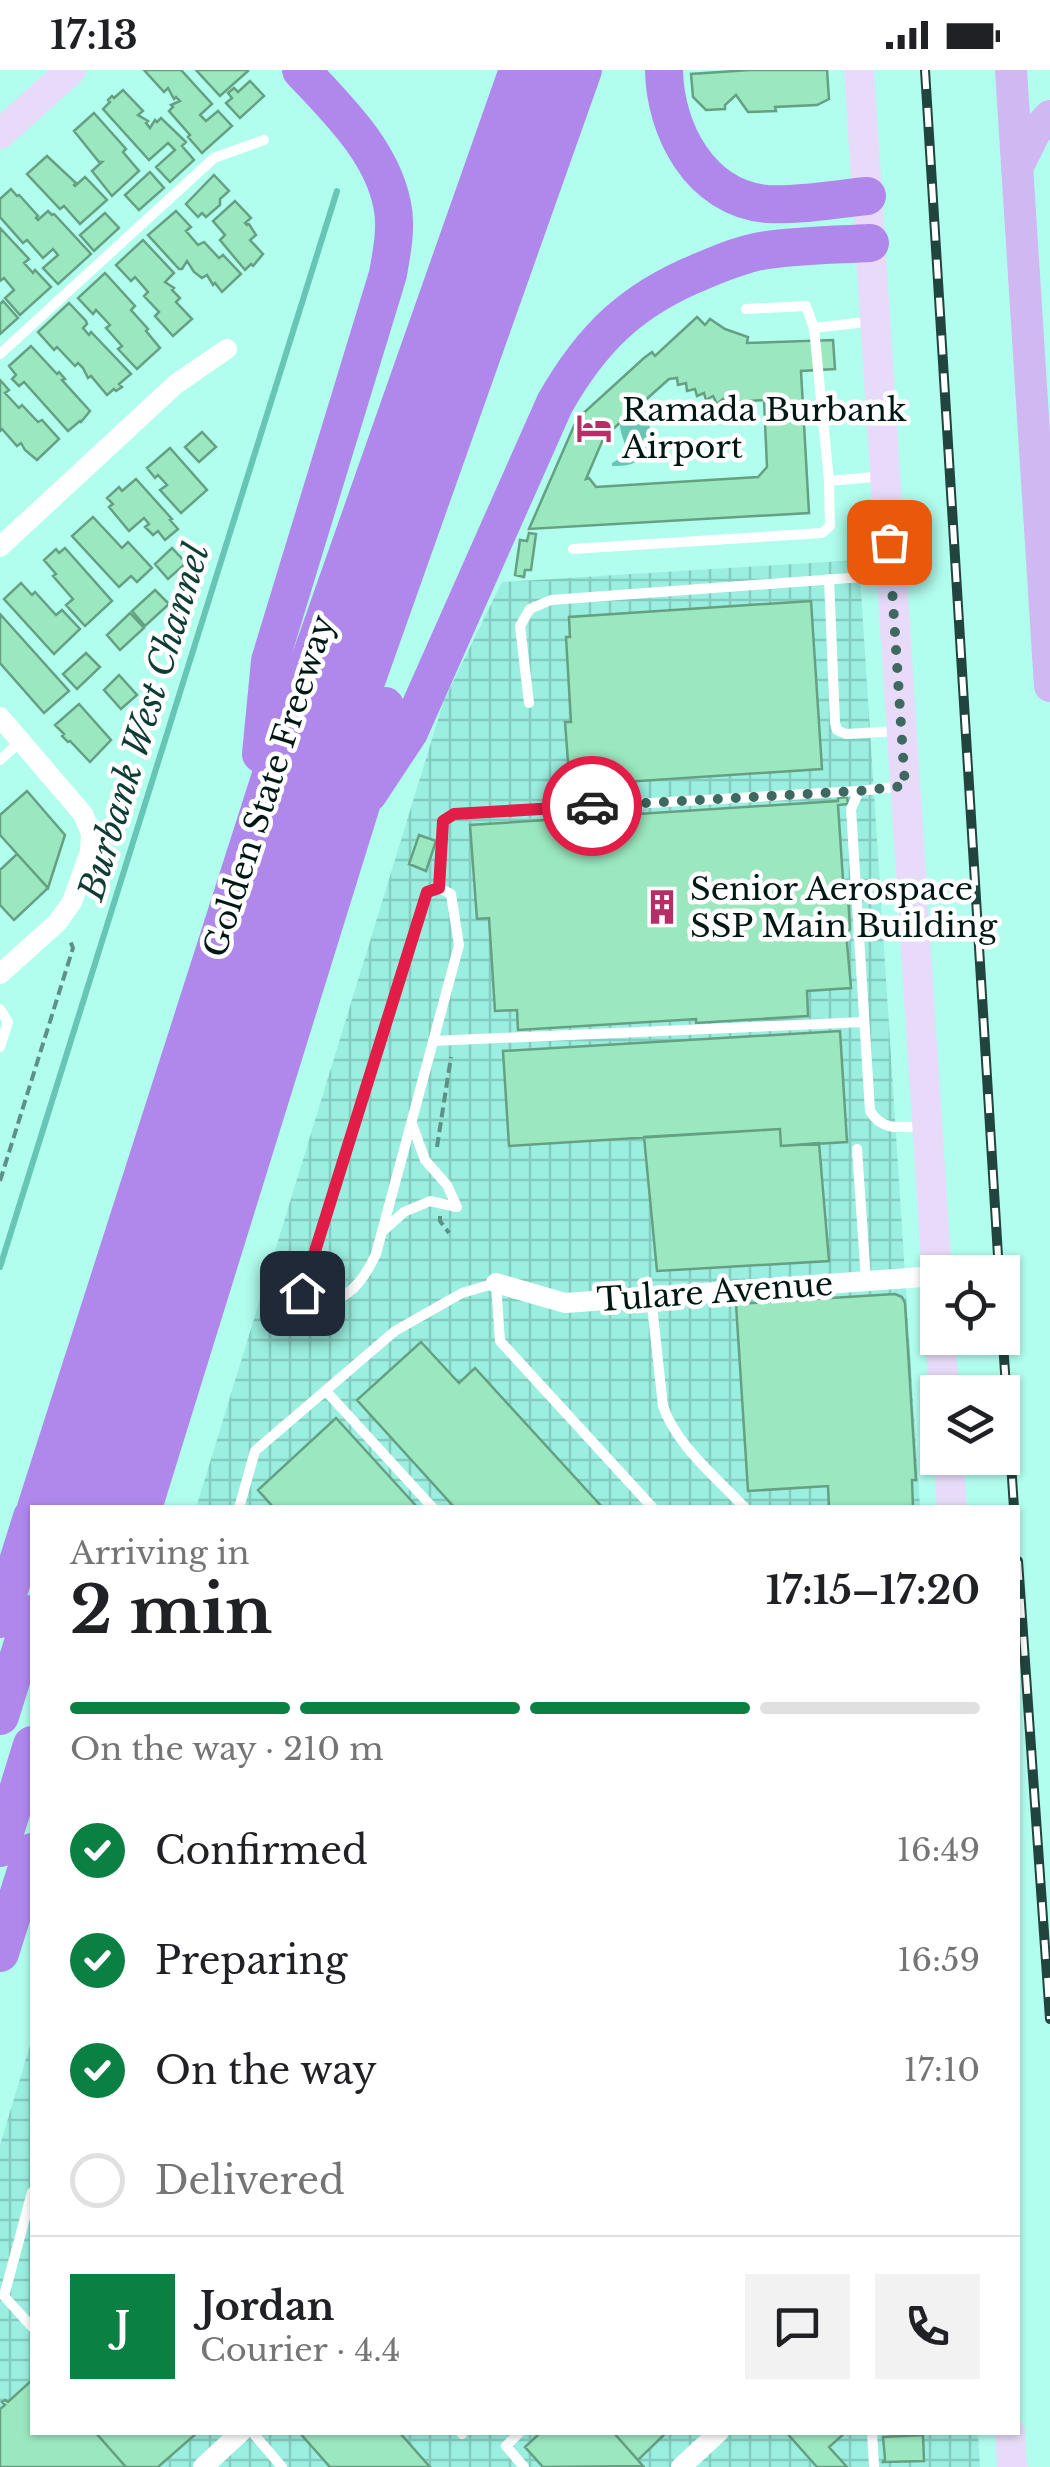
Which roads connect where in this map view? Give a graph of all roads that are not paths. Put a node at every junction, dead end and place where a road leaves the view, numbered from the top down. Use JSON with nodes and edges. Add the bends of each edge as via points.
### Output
{"nodes":[{"id":1,"x":71,"y":70,"type":"edge"},
{"id":2,"x":300,"y":70,"type":"edge"},
{"id":3,"x":518,"y":70,"type":"edge"},
{"id":4,"x":550,"y":70,"type":"edge"},
{"id":5,"x":583,"y":70,"type":"edge"},
{"id":6,"x":610,"y":70,"type":"edge"},
{"id":7,"x":664,"y":70,"type":"edge"},
{"id":8,"x":859,"y":70,"type":"edge"},
{"id":9,"x":1011,"y":70,"type":"edge"},
{"id":10,"x":1050,"y":116,"type":"edge"},
{"id":11,"x":0,"y":134,"type":"edge"},
{"id":12,"x":264,"y":140,"type":"dead end"},
{"id":13,"x":1017,"y":168,"type":"junction"},
{"id":14,"x":867,"y":196,"type":"junction"},
{"id":15,"x":870,"y":243,"type":"junction"},
{"id":16,"x":746,"y":310,"type":"dead end"},
{"id":17,"x":875,"y":321,"type":"junction"},
{"id":18,"x":814,"y":328,"type":"junction"},
{"id":19,"x":227,"y":349,"type":"dead end"},
{"id":20,"x":0,"y":354,"type":"edge"},
{"id":21,"x":885,"y":476,"type":"junction"},
{"id":22,"x":829,"y":481,"type":"junction"},
{"id":23,"x":0,"y":547,"type":"edge"},
{"id":24,"x":573,"y":550,"type":"dead end"},
{"id":25,"x":891,"y":575,"type":"junction"},
{"id":26,"x":829,"y":579,"type":"junction"},
{"id":27,"x":1048,"y":615,"type":"edge"},
{"id":28,"x":1050,"y":677,"type":"edge"},
{"id":29,"x":1050,"y":686,"type":"edge"},
{"id":30,"x":528,"y":704,"type":"dead end"},
{"id":31,"x":0,"y":718,"type":"edge"},
{"id":32,"x":902,"y":731,"type":"junction"},
{"id":33,"x":20,"y":742,"type":"junction"},
{"id":34,"x":0,"y":760,"type":"edge"},
{"id":35,"x":905,"y":786,"type":"junction"},
{"id":36,"x":859,"y":791,"type":"junction"},
{"id":37,"x":361,"y":804,"type":"junction"},
{"id":38,"x":254,"y":828,"type":"junction"},
{"id":39,"x":439,"y":888,"type":"junction"},
{"id":40,"x":0,"y":974,"type":"edge"},
{"id":41,"x":0,"y":1009,"type":"edge"},
{"id":42,"x":864,"y":1022,"type":"junction"},
{"id":43,"x":433,"y":1042,"type":"junction"},
{"id":44,"x":0,"y":1047,"type":"edge"},
{"id":45,"x":412,"y":1123,"type":"junction"},
{"id":46,"x":927,"y":1126,"type":"junction"},
{"id":47,"x":857,"y":1149,"type":"dead end"},
{"id":48,"x":382,"y":1232,"type":"junction"},
{"id":49,"x":935,"y":1255,"type":"edge"},
{"id":50,"x":920,"y":1277,"type":"edge"},
{"id":51,"x":866,"y":1281,"type":"junction"},
{"id":52,"x":496,"y":1282,"type":"junction"},
{"id":53,"x":652,"y":1297,"type":"junction"},
{"id":54,"x":326,"y":1391,"type":"junction"},
{"id":55,"x":949,"y":1475,"type":"edge"},
{"id":56,"x":37,"y":1505,"type":"edge"},
{"id":57,"x":68,"y":1505,"type":"edge"},
{"id":58,"x":106,"y":1505,"type":"edge"},
{"id":59,"x":143,"y":1505,"type":"edge"},
{"id":60,"x":240,"y":1505,"type":"edge"},
{"id":61,"x":429,"y":1505,"type":"edge"},
{"id":62,"x":650,"y":1505,"type":"edge"},
{"id":63,"x":742,"y":1505,"type":"edge"},
{"id":64,"x":952,"y":1505,"type":"edge"},
{"id":65,"x":30,"y":1523,"type":"edge"},
{"id":66,"x":0,"y":1618,"type":"edge"},
{"id":67,"x":30,"y":1620,"type":"edge"},
{"id":68,"x":0,"y":1716,"type":"edge"},
{"id":69,"x":30,"y":1751,"type":"edge"},
{"id":70,"x":0,"y":1848,"type":"edge"},
{"id":71,"x":30,"y":1858,"type":"edge"},
{"id":72,"x":0,"y":1953,"type":"edge"},
{"id":73,"x":30,"y":2199,"type":"edge"},
{"id":74,"x":2,"y":2295,"type":"edge"},
{"id":75,"x":30,"y":2325,"type":"edge"},
{"id":76,"x":238,"y":2435,"type":"edge"},
{"id":77,"x":255,"y":2435,"type":"edge"},
{"id":78,"x":517,"y":2435,"type":"edge"},
{"id":79,"x":717,"y":2435,"type":"edge"},
{"id":80,"x":872,"y":2435,"type":"edge"},
{"id":81,"x":1010,"y":2435,"type":"edge"},
{"id":82,"x":695,"y":2462,"type":"edge"},
{"id":83,"x":203,"y":2467,"type":"edge"},
{"id":84,"x":282,"y":2467,"type":"edge"},
{"id":85,"x":524,"y":2467,"type":"edge"},
{"id":86,"x":874,"y":2467,"type":"edge"},
{"id":87,"x":1012,"y":2467,"type":"edge"}],
"edges":[{"from":1,"to":11,"type":"street"},
{"from":2,"to":38,"type":"highway","via":[[363,140],[393,206],[393,242],[270,661]]},
{"from":3,"to":38,"type":"highway","name":"Golden State Freeway"},
{"from":4,"to":57,"type":"highway","via":[[260,907]]},
{"from":5,"to":58,"type":"highway","via":[[357,707]]},
{"from":6,"to":37,"type":"highway","via":[[370,748]]},
{"from":7,"to":14,"type":"highway","via":[[676,134],[699,170],[731,193],[764,204]]},
{"from":8,"to":14,"type":"street"},
{"from":9,"to":13,"type":"main road"},
{"from":10,"to":13,"type":"main road"},
{"from":12,"to":20,"type":"lane","via":[[214,158]]},
{"from":13,"to":27,"type":"main road"},
{"from":14,"to":15,"type":"street"},
{"from":15,"to":17,"type":"street"},
{"from":15,"to":37,"type":"highway","via":[[733,258],[646,298],[593,346],[555,403],[409,732]]},
{"from":16,"to":18,"type":"lane","via":[[806,306]]},
{"from":17,"to":18,"type":"lane"},
{"from":17,"to":21,"type":"street"},
{"from":18,"to":22,"type":"lane"},
{"from":19,"to":23,"type":"street","via":[[176,384]]},
{"from":21,"to":22,"type":"lane"},
{"from":21,"to":25,"type":"street"},
{"from":22,"to":24,"type":"lane","via":[[830,526],[822,533]]},
{"from":25,"to":26,"type":"lane"},
{"from":25,"to":32,"type":"street"},
{"from":26,"to":30,"type":"lane","via":[[550,600],[530,609],[520,626]]},
{"from":26,"to":32,"type":"lane","via":[[837,730]]},
{"from":27,"to":28,"type":"main road"},
{"from":28,"to":29,"type":"main road"},
{"from":31,"to":33,"type":"street"},
{"from":32,"to":35,"type":"street"},
{"from":33,"to":34,"type":"lane"},
{"from":33,"to":40,"type":"street","via":[[83,814],[90,852],[76,893],[56,923]]},
{"from":35,"to":36,"type":"lane"},
{"from":35,"to":46,"type":"street"},
{"from":36,"to":39,"type":"lane","via":[[454,814],[443,821]]},
{"from":36,"to":42,"type":"lane","via":[[852,810]]},
{"from":37,"to":59,"type":"highway"},
{"from":38,"to":56,"type":"highway","name":"Golden State Freeway"},
{"from":39,"to":43,"type":"lane","via":[[451,894],[459,945]]},
{"from":39,"to":48,"type":"lane","via":[[427,892],[302,1293],[316,1305],[333,1303],[365,1276]]},
{"from":41,"to":44,"type":"lane","via":[[8,1022]]},
{"from":42,"to":43,"type":"lane"},
{"from":42,"to":46,"type":"lane","via":[[870,1112],[884,1126]]},
{"from":43,"to":45,"type":"lane"},
{"from":45,"to":48,"type":"lane"},
{"from":45,"to":48,"type":"lane","via":[[425,1160],[458,1207],[430,1201]]},
{"from":46,"to":49,"type":"street"},
{"from":47,"to":51,"type":"lane"},
{"from":50,"to":51,"type":"street","name":"Tulare Avenue"},
{"from":51,"to":53,"type":"street","name":"Tulare Avenue"},
{"from":52,"to":53,"type":"street","name":"Tulare Avenue","via":[[565,1302]]},
{"from":52,"to":54,"type":"lane","via":[[462,1293],[395,1332]]},
{"from":52,"to":62,"type":"lane","via":[[500,1340]]},
{"from":53,"to":63,"type":"lane","via":[[668,1419]]},
{"from":54,"to":60,"type":"lane","via":[[256,1451]]},
{"from":54,"to":61,"type":"lane"},
{"from":55,"to":64,"type":"street"},
{"from":65,"to":66,"type":"highway"},
{"from":67,"to":68,"type":"highway"},
{"from":69,"to":70,"type":"highway"},
{"from":71,"to":72,"type":"highway"},
{"from":73,"to":74,"type":"lane"},
{"from":74,"to":75,"type":"lane"},
{"from":76,"to":83,"type":"street"},
{"from":77,"to":84,"type":"lane"},
{"from":78,"to":85,"type":"lane","via":[[506,2446]]},
{"from":79,"to":82,"type":"street"},
{"from":80,"to":86,"type":"lane"},
{"from":81,"to":87,"type":"street"}]}
